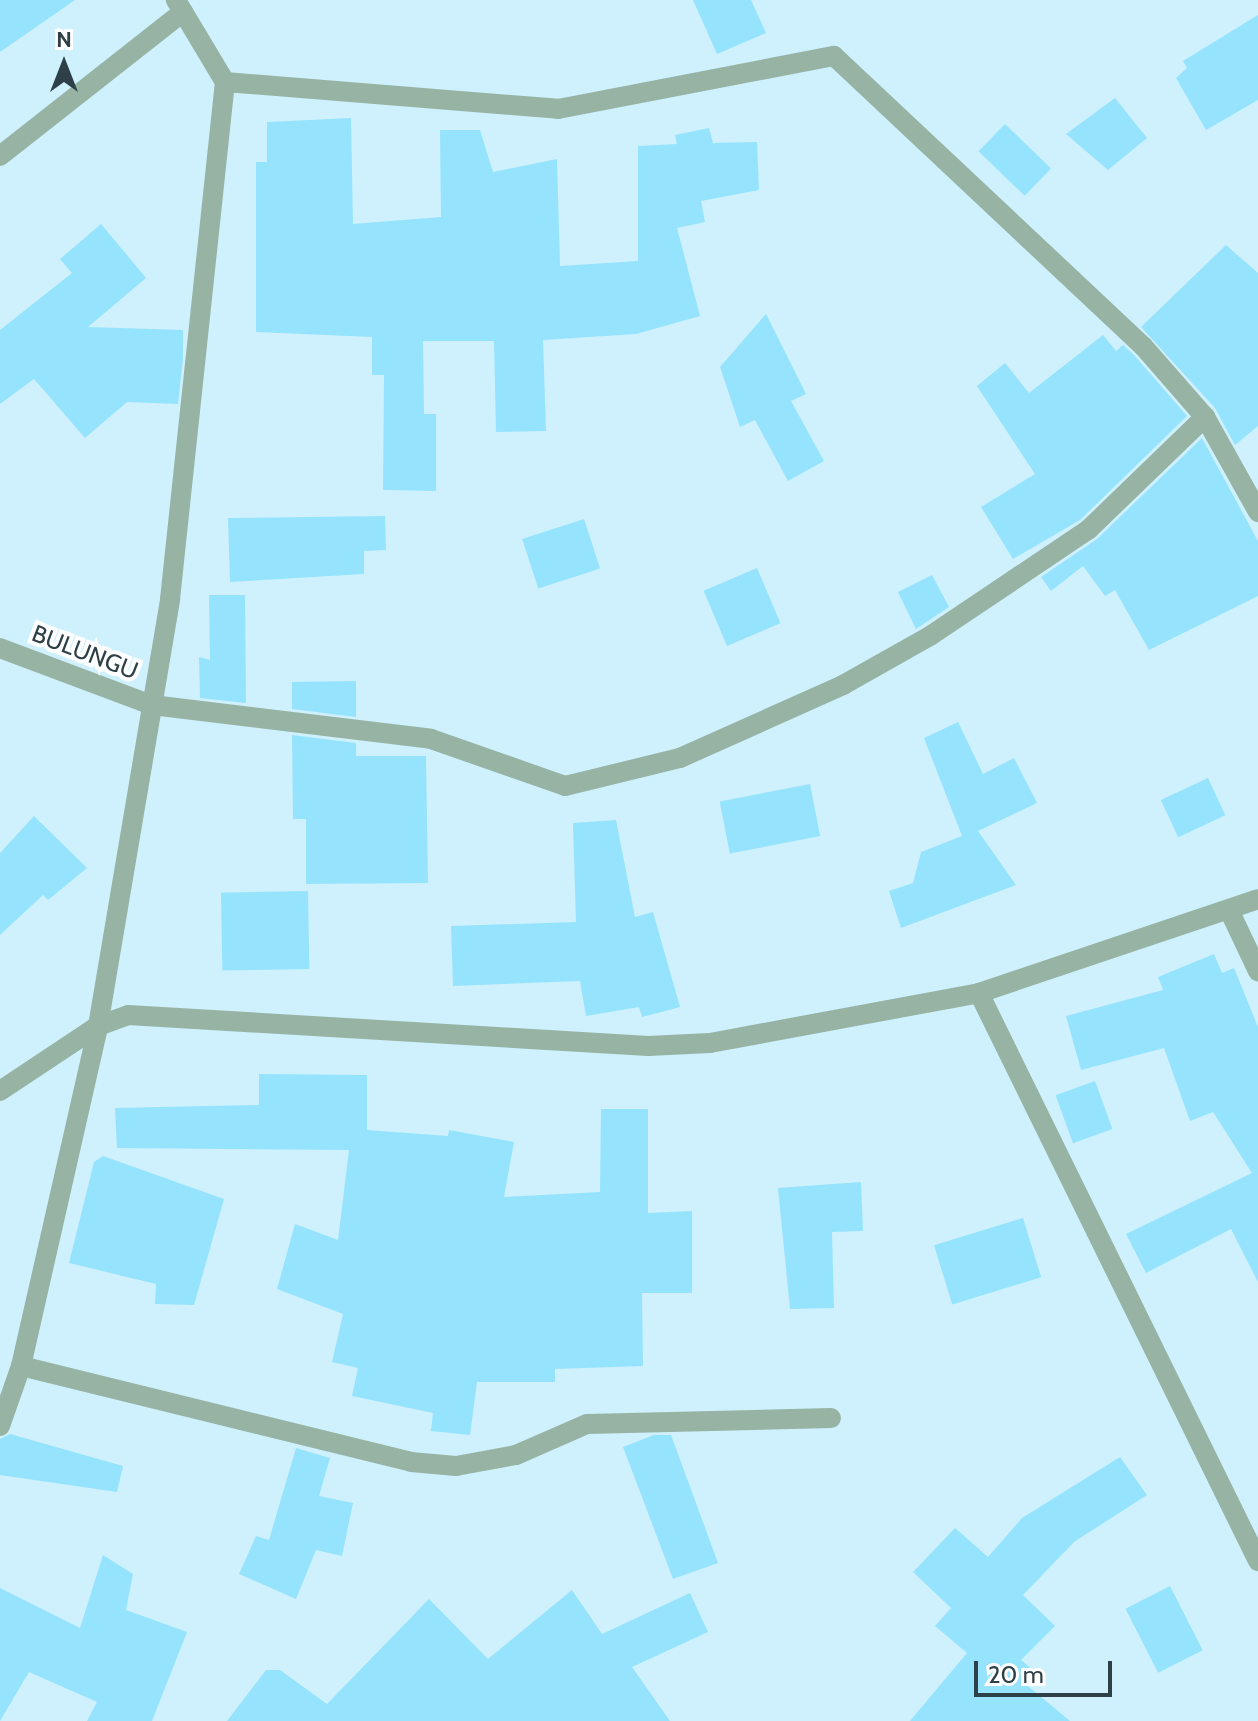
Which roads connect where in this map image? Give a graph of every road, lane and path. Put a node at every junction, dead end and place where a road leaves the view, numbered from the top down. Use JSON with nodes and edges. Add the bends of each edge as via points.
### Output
{"nodes":[{"id":1,"x":180,"y":6,"type":"edge"},
{"id":2,"x":225,"y":82,"type":"junction"},
{"id":3,"x":0,"y":156,"type":"edge"},
{"id":4,"x":1205,"y":417,"type":"junction"},
{"id":5,"x":1258,"y":512,"type":"edge"},
{"id":6,"x":0,"y":648,"type":"edge"},
{"id":7,"x":152,"y":705,"type":"junction"},
{"id":8,"x":1258,"y":899,"type":"edge"},
{"id":9,"x":1229,"y":910,"type":"junction"},
{"id":10,"x":1258,"y":971,"type":"edge"},
{"id":11,"x":979,"y":993,"type":"junction"},
{"id":12,"x":98,"y":1026,"type":"junction"},
{"id":13,"x":0,"y":1091,"type":"edge"},
{"id":14,"x":21,"y":1366,"type":"junction"},
{"id":15,"x":831,"y":1418,"type":"dead end"},
{"id":16,"x":0,"y":1426,"type":"edge"},
{"id":17,"x":1258,"y":1561,"type":"edge"}],
"edges":[{"from":1,"to":2,"type":"street"},
{"from":1,"to":3,"type":"street"},
{"from":2,"to":4,"type":"street","via":[[558,109],[834,56],[1143,346]]},
{"from":2,"to":7,"type":"street"},
{"from":4,"to":5,"type":"street"},
{"from":4,"to":7,"type":"street","name":"BULUNGU","via":[[1088,530],[930,636],[843,685],[680,758],[565,786],[431,739]]},
{"from":6,"to":7,"type":"street","name":"BULUNGU"},
{"from":7,"to":12,"type":"street"},
{"from":8,"to":9,"type":"street"},
{"from":9,"to":10,"type":"street"},
{"from":9,"to":11,"type":"street"},
{"from":11,"to":12,"type":"street","via":[[710,1043],[648,1046],[128,1015]]},
{"from":11,"to":17,"type":"street"},
{"from":12,"to":13,"type":"street"},
{"from":12,"to":14,"type":"street"},
{"from":14,"to":15,"type":"street","via":[[411,1462],[456,1466],[516,1455],[587,1424]]},
{"from":14,"to":16,"type":"street"}]}
